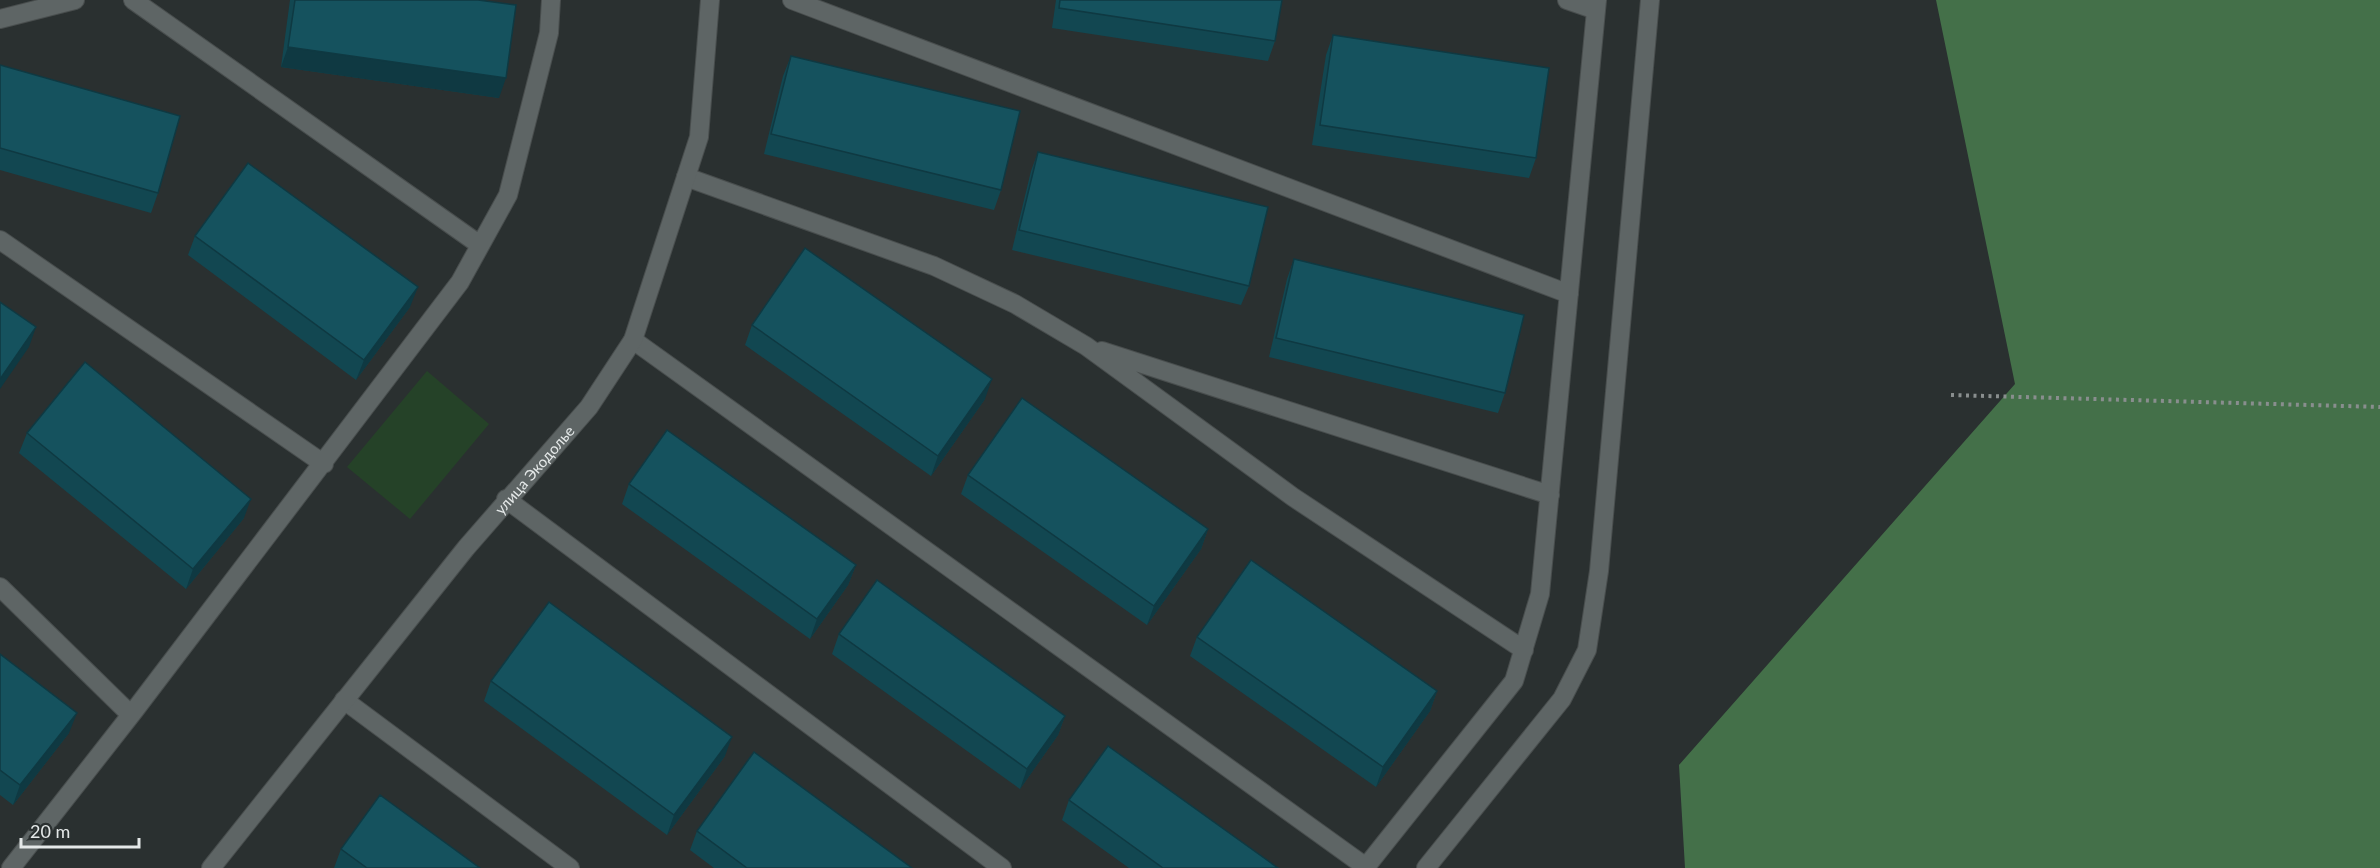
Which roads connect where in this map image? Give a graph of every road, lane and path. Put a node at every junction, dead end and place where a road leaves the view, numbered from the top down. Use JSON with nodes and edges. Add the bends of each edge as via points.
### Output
{"nodes":[{"id":1,"x":75,"y":0,"type":"edge"},
{"id":2,"x":133,"y":0,"type":"edge"},
{"id":3,"x":551,"y":0,"type":"edge"},
{"id":4,"x":710,"y":0,"type":"edge"},
{"id":5,"x":792,"y":0,"type":"edge"},
{"id":6,"x":1567,"y":0,"type":"edge"},
{"id":7,"x":1650,"y":0,"type":"edge"},
{"id":8,"x":1597,"y":5,"type":"edge"},
{"id":9,"x":0,"y":19,"type":"edge"},
{"id":10,"x":686,"y":177,"type":"junction"},
{"id":11,"x":0,"y":240,"type":"edge"},
{"id":12,"x":480,"y":245,"type":"junction"},
{"id":13,"x":1569,"y":294,"type":"junction"},
{"id":14,"x":633,"y":340,"type":"junction"},
{"id":15,"x":1086,"y":346,"type":"junction"},
{"id":16,"x":1952,"y":395,"type":"dead end"},
{"id":17,"x":2380,"y":407,"type":"edge"},
{"id":18,"x":324,"y":464,"type":"junction"},
{"id":19,"x":1550,"y":495,"type":"junction"},
{"id":20,"x":506,"y":500,"type":"junction"},
{"id":21,"x":0,"y":587,"type":"edge"},
{"id":22,"x":1524,"y":650,"type":"junction"},
{"id":23,"x":344,"y":700,"type":"junction"},
{"id":24,"x":131,"y":715,"type":"junction"},
{"id":25,"x":213,"y":867,"type":"edge"},
{"id":26,"x":1365,"y":867,"type":"edge"},
{"id":27,"x":11,"y":868,"type":"edge"},
{"id":28,"x":570,"y":868,"type":"edge"},
{"id":29,"x":1002,"y":868,"type":"edge"},
{"id":30,"x":1426,"y":868,"type":"edge"}],
"edges":[{"from":1,"to":9,"type":"street"},
{"from":2,"to":12,"type":"street"},
{"from":3,"to":12,"type":"street","via":[[549,33],[508,195]]},
{"from":4,"to":10,"type":"street","name":"улица Экодолье","via":[[699,137]]},
{"from":5,"to":13,"type":"street"},
{"from":6,"to":8,"type":"street"},
{"from":7,"to":30,"type":"street","via":[[1599,571],[1587,650],[1562,699]]},
{"from":8,"to":13,"type":"street"},
{"from":10,"to":14,"type":"street","name":"улица Экодолье"},
{"from":10,"to":15,"type":"street","via":[[934,266],[1015,304]]},
{"from":11,"to":18,"type":"street"},
{"from":12,"to":18,"type":"street","via":[[460,282]]},
{"from":13,"to":19,"type":"street"},
{"from":14,"to":20,"type":"street","name":"улица Экодолье","via":[[589,407]]},
{"from":14,"to":26,"type":"street"},
{"from":15,"to":19,"type":"street"},
{"from":15,"to":22,"type":"street","via":[[1293,497]]},
{"from":16,"to":17,"type":"path"},
{"from":18,"to":24,"type":"street"},
{"from":19,"to":22,"type":"street","via":[[1540,594]]},
{"from":20,"to":23,"type":"street","name":"улица Экодолье"},
{"from":20,"to":29,"type":"street"},
{"from":21,"to":24,"type":"street"},
{"from":22,"to":26,"type":"street","via":[[1514,681]]},
{"from":23,"to":25,"type":"street","name":"улица Экодолье"},
{"from":23,"to":28,"type":"street"},
{"from":24,"to":27,"type":"street"}]}
